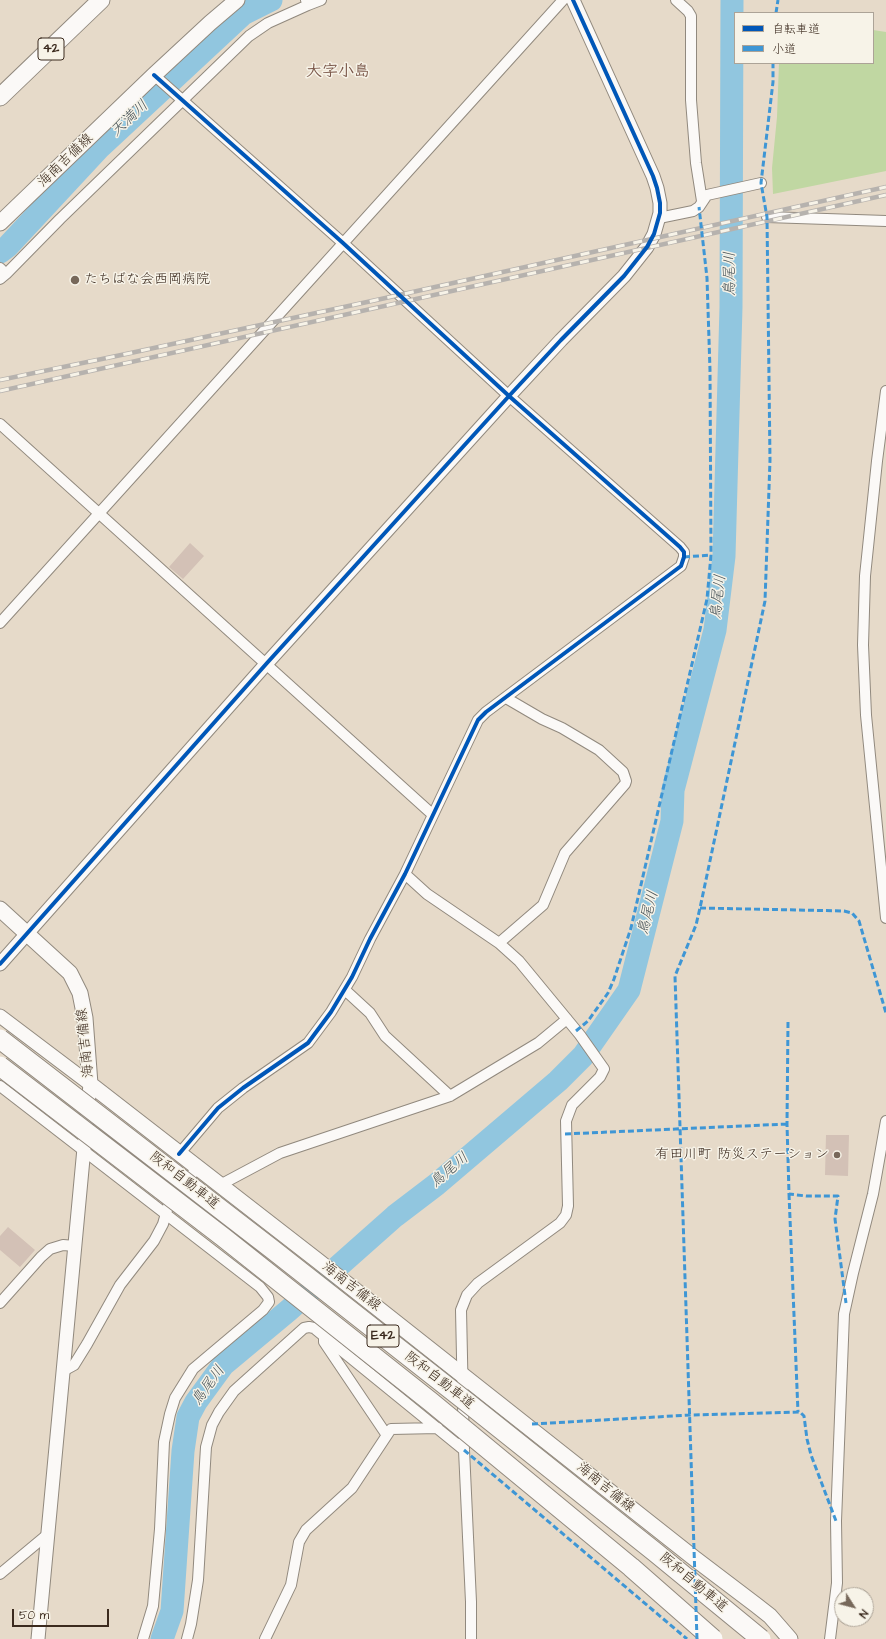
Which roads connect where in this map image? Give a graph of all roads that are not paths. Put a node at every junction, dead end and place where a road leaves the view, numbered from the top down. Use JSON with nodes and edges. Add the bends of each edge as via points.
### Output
{"nodes":[{"id":1,"x":101,"y":0,"type":"edge"},
{"id":2,"x":237,"y":0,"type":"edge"},
{"id":3,"x":321,"y":0,"type":"edge"},
{"id":4,"x":562,"y":0,"type":"edge"},
{"id":5,"x":573,"y":0,"type":"edge"},
{"id":6,"x":676,"y":0,"type":"edge"},
{"id":7,"x":307,"y":2,"type":"edge"},
{"id":8,"x":154,"y":75,"type":"junction"},
{"id":9,"x":0,"y":97,"type":"edge"},
{"id":10,"x":183,"y":101,"type":"junction"},
{"id":11,"x":761,"y":183,"type":"dead end"},
{"id":12,"x":702,"y":201,"type":"junction"},
{"id":13,"x":767,"y":217,"type":"dead end"},
{"id":14,"x":659,"y":218,"type":"junction"},
{"id":15,"x":886,"y":221,"type":"edge"},
{"id":16,"x":0,"y":223,"type":"edge"},
{"id":17,"x":343,"y":243,"type":"junction"},
{"id":18,"x":2,"y":274,"type":"edge"},
{"id":19,"x":886,"y":391,"type":"edge"},
{"id":20,"x":509,"y":396,"type":"junction"},
{"id":21,"x":0,"y":424,"type":"edge"},
{"id":22,"x":99,"y":513,"type":"junction"},
{"id":23,"x":0,"y":623,"type":"edge"},
{"id":24,"x":267,"y":663,"type":"junction"},
{"id":25,"x":506,"y":698,"type":"junction"},
{"id":26,"x":432,"y":814,"type":"junction"},
{"id":27,"x":405,"y":874,"type":"junction"},
{"id":28,"x":0,"y":909,"type":"edge"},
{"id":29,"x":886,"y":918,"type":"edge"},
{"id":30,"x":27,"y":934,"type":"junction"},
{"id":31,"x":499,"y":943,"type":"junction"},
{"id":32,"x":0,"y":964,"type":"edge"},
{"id":33,"x":345,"y":990,"type":"junction"},
{"id":34,"x":0,"y":1016,"type":"edge"},
{"id":35,"x":567,"y":1018,"type":"junction"},
{"id":36,"x":0,"y":1039,"type":"edge"},
{"id":37,"x":0,"y":1066,"type":"edge"},
{"id":38,"x":90,"y":1084,"type":"junction"},
{"id":39,"x":0,"y":1086,"type":"edge"},
{"id":40,"x":450,"y":1096,"type":"junction"},
{"id":41,"x":886,"y":1121,"type":"edge"},
{"id":42,"x":84,"y":1151,"type":"junction"},
{"id":43,"x":179,"y":1154,"type":"junction"},
{"id":44,"x":197,"y":1168,"type":"junction"},
{"id":45,"x":220,"y":1185,"type":"junction"},
{"id":46,"x":167,"y":1214,"type":"junction"},
{"id":47,"x":75,"y":1246,"type":"junction"},
{"id":48,"x":0,"y":1303,"type":"edge"},
{"id":49,"x":324,"y":1336,"type":"junction"},
{"id":50,"x":63,"y":1371,"type":"junction"},
{"id":51,"x":463,"y":1375,"type":"junction"},
{"id":52,"x":438,"y":1428,"type":"junction"},
{"id":53,"x":386,"y":1434,"type":"junction"},
{"id":54,"x":464,"y":1450,"type":"junction"},
{"id":55,"x":48,"y":1534,"type":"junction"},
{"id":56,"x":0,"y":1574,"type":"edge"},
{"id":57,"x":38,"y":1639,"type":"edge"},
{"id":58,"x":144,"y":1639,"type":"edge"},
{"id":59,"x":187,"y":1639,"type":"edge"},
{"id":60,"x":265,"y":1639,"type":"edge"},
{"id":61,"x":471,"y":1639,"type":"edge"},
{"id":62,"x":713,"y":1639,"type":"edge"},
{"id":63,"x":761,"y":1639,"type":"edge"},
{"id":64,"x":790,"y":1639,"type":"edge"},
{"id":65,"x":830,"y":1639,"type":"edge"}],
"edges":[{"from":1,"to":9,"type":"highway","number":"42"},
{"from":2,"to":8,"type":"main road","name":"海南吉備線"},
{"from":3,"to":7,"type":"street"},
{"from":4,"to":17,"type":"street"},
{"from":5,"to":14,"type":"street","via":[[653,176],[660,203]]},
{"from":6,"to":12,"type":"street","via":[[691,16],[691,100]]},
{"from":7,"to":10,"type":"street","via":[[249,36]]},
{"from":8,"to":10,"type":"street"},
{"from":8,"to":16,"type":"main road","name":"海南吉備線"},
{"from":10,"to":17,"type":"street"},
{"from":10,"to":18,"type":"street"},
{"from":11,"to":12,"type":"street","via":[[707,194]]},
{"from":12,"to":14,"type":"street","via":[[699,207],[693,210]]},
{"from":13,"to":15,"type":"street"},
{"from":14,"to":20,"type":"street","via":[[647,247],[629,270]]},
{"from":17,"to":20,"type":"street"},
{"from":17,"to":22,"type":"street"},
{"from":19,"to":29,"type":"street","via":[[865,576],[863,645],[866,715]]},
{"from":20,"to":24,"type":"street"},
{"from":20,"to":25,"type":"street","via":[[680,547],[684,557],[680,566]]},
{"from":21,"to":22,"type":"street"},
{"from":22,"to":23,"type":"street"},
{"from":22,"to":24,"type":"street"},
{"from":24,"to":26,"type":"street"},
{"from":24,"to":30,"type":"street"},
{"from":25,"to":26,"type":"street","via":[[478,720]]},
{"from":25,"to":31,"type":"street","via":[[599,750],[623,772],[626,781],[565,853],[543,905]]},
{"from":26,"to":27,"type":"street"},
{"from":27,"to":31,"type":"street","via":[[428,894]]},
{"from":27,"to":33,"type":"street"},
{"from":28,"to":30,"type":"main road","name":"海南吉備線"},
{"from":30,"to":32,"type":"street"},
{"from":30,"to":38,"type":"main road","name":"海南吉備線","via":[[70,973],[80,993],[85,1018]]},
{"from":31,"to":35,"type":"street","via":[[519,961]]},
{"from":33,"to":40,"type":"street","via":[[370,1014],[385,1036]]},
{"from":33,"to":43,"type":"street","via":[[308,1042],[218,1108]]},
{"from":34,"to":38,"type":"street"},
{"from":35,"to":40,"type":"street","via":[[538,1043]]},
{"from":35,"to":51,"type":"street","via":[[604,1069],[572,1105],[566,1121],[566,1215],[560,1223],[478,1283],[467,1296],[461,1310]]},
{"from":36,"to":63,"type":"highway","name":"阪和自動車道","number":"E42","bridge":true,"via":[[272,1248]]},
{"from":37,"to":62,"type":"highway","name":"阪和自動車道","number":"E42","bridge":true,"via":[[229,1242],[437,1407],[619,1557]]},
{"from":38,"to":42,"type":"street"},
{"from":38,"to":43,"type":"main road","name":"海南吉備線"},
{"from":39,"to":42,"type":"street"},
{"from":40,"to":45,"type":"street","via":[[280,1153]]},
{"from":41,"to":65,"type":"street","via":[[873,1194],[844,1314],[836,1520],[837,1583]]},
{"from":42,"to":46,"type":"street"},
{"from":42,"to":47,"type":"street"},
{"from":43,"to":44,"type":"main road","name":"海南吉備線"},
{"from":44,"to":45,"type":"main road","name":"海南吉備線"},
{"from":44,"to":46,"type":"street","via":[[169,1203]]},
{"from":45,"to":51,"type":"main road","name":"海南吉備線"},
{"from":46,"to":50,"type":"street","via":[[154,1240],[120,1285],[74,1365]]},
{"from":46,"to":58,"type":"street","via":[[260,1287],[265,1292],[268,1302],[263,1310],[193,1369],[175,1398],[164,1442],[153,1606]]},
{"from":47,"to":48,"type":"street","via":[[63,1245],[50,1249]]},
{"from":47,"to":50,"type":"street"},
{"from":49,"to":52,"type":"street"},
{"from":49,"to":53,"type":"street","via":[[324,1342]]},
{"from":49,"to":59,"type":"street","via":[[314,1328],[304,1328],[234,1391],[212,1426],[206,1447],[198,1580]]},
{"from":50,"to":55,"type":"street"},
{"from":51,"to":54,"type":"street"},
{"from":51,"to":64,"type":"main road","name":"海南吉備線","via":[[770,1616]]},
{"from":52,"to":53,"type":"street","via":[[391,1429]]},
{"from":52,"to":54,"type":"street"},
{"from":53,"to":60,"type":"street","via":[[352,1488],[302,1535],[296,1552],[291,1585]]},
{"from":54,"to":61,"type":"street"},
{"from":55,"to":56,"type":"street"},
{"from":55,"to":57,"type":"street"}]}
